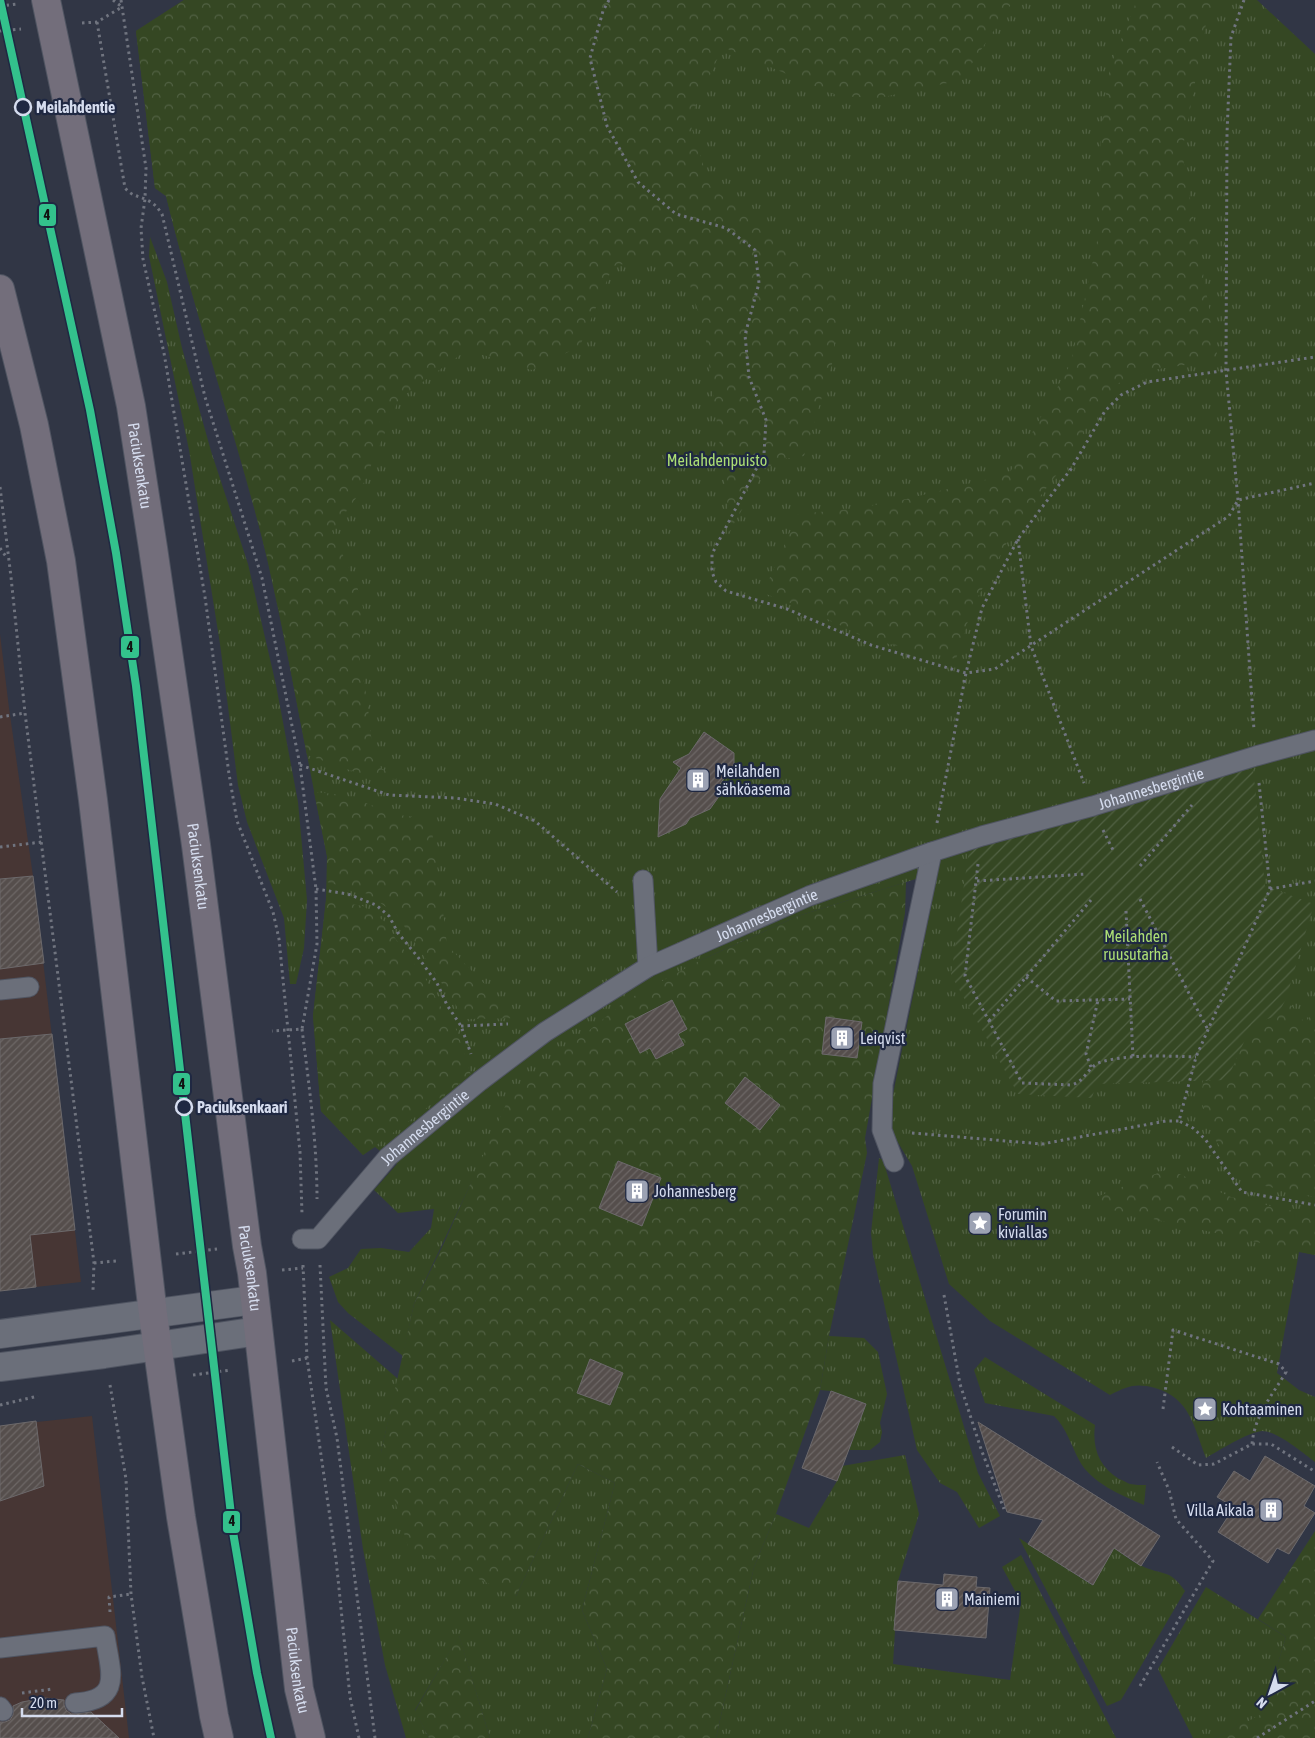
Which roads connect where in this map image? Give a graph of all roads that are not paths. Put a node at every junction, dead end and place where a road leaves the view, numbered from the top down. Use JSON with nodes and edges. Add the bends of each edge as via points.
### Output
{"nodes":[{"id":1,"x":46,"y":0,"type":"edge"},
{"id":2,"x":0,"y":289,"type":"edge"},
{"id":3,"x":1315,"y":740,"type":"edge"},
{"id":4,"x":932,"y":852,"type":"junction"},
{"id":5,"x":643,"y":880,"type":"dead end"},
{"id":6,"x":648,"y":967,"type":"junction"},
{"id":7,"x":29,"y":987,"type":"dead end"},
{"id":8,"x":0,"y":990,"type":"edge"},
{"id":9,"x":894,"y":1162,"type":"dead end"},
{"id":10,"x":310,"y":1239,"type":"road end"},
{"id":11,"x":254,"y":1300,"type":"junction"},
{"id":12,"x":152,"y":1314,"type":"junction"},
{"id":13,"x":258,"y":1331,"type":"junction"},
{"id":14,"x":0,"y":1334,"type":"edge"},
{"id":15,"x":157,"y":1346,"type":"junction"},
{"id":16,"x":0,"y":1367,"type":"edge"},
{"id":17,"x":0,"y":1648,"type":"edge"},
{"id":18,"x":75,"y":1703,"type":"dead end"},
{"id":19,"x":219,"y":1738,"type":"edge"},
{"id":20,"x":311,"y":1738,"type":"edge"}],
"edges":[{"from":1,"to":11,"type":"main road","name":"Paciuksenkatu","via":[[131,406],[197,855]]},
{"from":2,"to":12,"type":"main road","via":[[34,425],[61,561],[94,808]]},
{"from":3,"to":4,"type":"lane","name":"Johannesbergintie"},
{"from":4,"to":6,"type":"lane","name":"Johannesbergintie","via":[[809,896]]},
{"from":4,"to":9,"type":"lane","via":[[883,1084],[882,1130]]},
{"from":5,"to":6,"type":"lane"},
{"from":6,"to":10,"type":"lane","name":"Johannesbergintie","via":[[545,1032],[480,1081],[388,1157]]},
{"from":7,"to":8,"type":"lane"},
{"from":11,"to":12,"type":"street"},
{"from":11,"to":13,"type":"main road","name":"Paciuksenkatu"},
{"from":12,"to":14,"type":"street"},
{"from":12,"to":15,"type":"main road"},
{"from":13,"to":15,"type":"street"},
{"from":13,"to":20,"type":"main road","name":"Paciuksenkatu","via":[[299,1689]]},
{"from":15,"to":16,"type":"street"},
{"from":15,"to":19,"type":"main road","via":[[181,1517]]},
{"from":17,"to":18,"type":"lane","via":[[105,1636],[112,1682],[108,1690],[90,1702]]}]}
